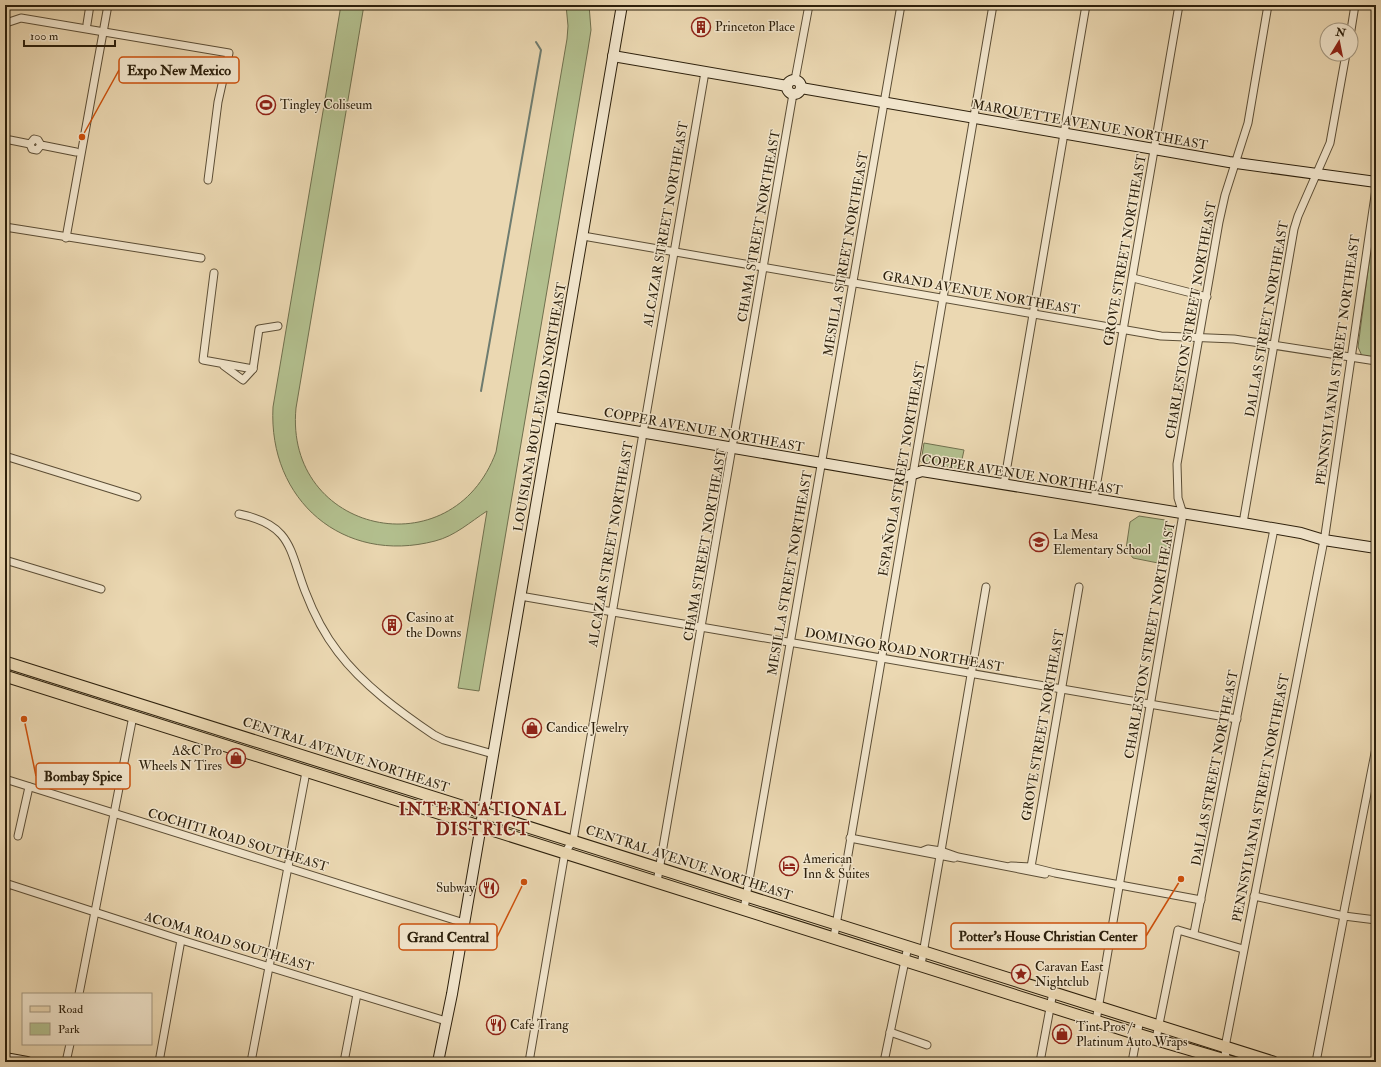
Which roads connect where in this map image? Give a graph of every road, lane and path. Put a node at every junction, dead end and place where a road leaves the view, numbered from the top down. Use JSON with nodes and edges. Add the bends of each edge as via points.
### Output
{"nodes":[{"id":1,"x":90,"y":5,"type":"edge"},
{"id":2,"x":108,"y":5,"type":"edge"},
{"id":3,"x":622,"y":5,"type":"edge"},
{"id":4,"x":809,"y":5,"type":"edge"},
{"id":5,"x":902,"y":5,"type":"edge"},
{"id":6,"x":994,"y":5,"type":"edge"},
{"id":7,"x":1086,"y":5,"type":"edge"},
{"id":8,"x":1179,"y":5,"type":"edge"},
{"id":9,"x":1268,"y":5,"type":"edge"},
{"id":10,"x":1355,"y":5,"type":"edge"},
{"id":11,"x":8,"y":22,"type":"dead end"},
{"id":12,"x":1352,"y":22,"type":"edge"},
{"id":13,"x":87,"y":24,"type":"dead end"},
{"id":14,"x":103,"y":32,"type":"junction"},
{"id":15,"x":613,"y":56,"type":"junction"},
{"id":16,"x":1345,"y":62,"type":"edge"},
{"id":17,"x":705,"y":72,"type":"junction"},
{"id":18,"x":794,"y":87,"type":"junction"},
{"id":19,"x":884,"y":103,"type":"junction"},
{"id":20,"x":974,"y":118,"type":"junction"},
{"id":21,"x":1065,"y":134,"type":"junction"},
{"id":22,"x":10,"y":140,"type":"dead end"},
{"id":23,"x":1155,"y":150,"type":"junction"},
{"id":24,"x":76,"y":152,"type":"dead end"},
{"id":25,"x":1235,"y":163,"type":"junction"},
{"id":26,"x":1317,"y":174,"type":"junction"},
{"id":27,"x":208,"y":180,"type":"dead end"},
{"id":28,"x":1376,"y":182,"type":"edge"},
{"id":29,"x":1376,"y":189,"type":"edge"},
{"id":30,"x":5,"y":227,"type":"edge"},
{"id":31,"x":583,"y":236,"type":"junction"},
{"id":32,"x":66,"y":238,"type":"junction"},
{"id":33,"x":673,"y":252,"type":"junction"},
{"id":34,"x":201,"y":258,"type":"dead end"},
{"id":35,"x":763,"y":267,"type":"junction"},
{"id":36,"x":214,"y":273,"type":"dead end"},
{"id":37,"x":1133,"y":278,"type":"junction"},
{"id":38,"x":854,"y":283,"type":"junction"},
{"id":39,"x":1207,"y":297,"type":"junction"},
{"id":40,"x":943,"y":298,"type":"junction"},
{"id":41,"x":1033,"y":314,"type":"junction"},
{"id":42,"x":278,"y":326,"type":"dead end"},
{"id":43,"x":1123,"y":330,"type":"junction"},
{"id":44,"x":1200,"y":338,"type":"junction"},
{"id":45,"x":1274,"y":345,"type":"junction"},
{"id":46,"x":1351,"y":356,"type":"junction"},
{"id":47,"x":1376,"y":361,"type":"edge"},
{"id":48,"x":221,"y":363,"type":"junction"},
{"id":49,"x":252,"y":369,"type":"junction"},
{"id":50,"x":552,"y":417,"type":"junction"},
{"id":51,"x":642,"y":432,"type":"junction"},
{"id":52,"x":734,"y":447,"type":"junction"},
{"id":53,"x":5,"y":456,"type":"edge"},
{"id":54,"x":822,"y":463,"type":"junction"},
{"id":55,"x":914,"y":472,"type":"junction"},
{"id":56,"x":1004,"y":484,"type":"junction"},
{"id":57,"x":137,"y":497,"type":"dead end"},
{"id":58,"x":1094,"y":499,"type":"junction"},
{"id":59,"x":240,"y":514,"type":"dead end"},
{"id":60,"x":1183,"y":514,"type":"junction"},
{"id":61,"x":1243,"y":523,"type":"junction"},
{"id":62,"x":1274,"y":529,"type":"junction"},
{"id":63,"x":1324,"y":538,"type":"junction"},
{"id":64,"x":1376,"y":548,"type":"edge"},
{"id":65,"x":5,"y":560,"type":"edge"},
{"id":66,"x":986,"y":587,"type":"dead end"},
{"id":67,"x":1079,"y":587,"type":"dead end"},
{"id":68,"x":101,"y":590,"type":"dead end"},
{"id":69,"x":520,"y":596,"type":"junction"},
{"id":70,"x":612,"y":612,"type":"junction"},
{"id":71,"x":702,"y":628,"type":"junction"},
{"id":72,"x":790,"y":643,"type":"junction"},
{"id":73,"x":882,"y":658,"type":"junction"},
{"id":74,"x":5,"y":662,"type":"edge"},
{"id":75,"x":972,"y":674,"type":"junction"},
{"id":76,"x":5,"y":676,"type":"edge"},
{"id":77,"x":1061,"y":688,"type":"junction"},
{"id":78,"x":1151,"y":704,"type":"junction"},
{"id":79,"x":132,"y":716,"type":"junction"},
{"id":80,"x":1237,"y":719,"type":"junction"},
{"id":81,"x":1376,"y":748,"type":"edge"},
{"id":82,"x":493,"y":754,"type":"junction"},
{"id":83,"x":306,"y":772,"type":"junction"},
{"id":84,"x":5,"y":779,"type":"edge"},
{"id":85,"x":29,"y":787,"type":"junction"},
{"id":86,"x":114,"y":813,"type":"junction"},
{"id":87,"x":483,"y":813,"type":"junction"},
{"id":88,"x":480,"y":826,"type":"junction"},
{"id":89,"x":18,"y":836,"type":"dead end"},
{"id":90,"x":850,"y":838,"type":"junction"},
{"id":91,"x":573,"y":841,"type":"junction"},
{"id":92,"x":565,"y":852,"type":"junction"},
{"id":93,"x":940,"y":854,"type":"junction"},
{"id":94,"x":1011,"y":866,"type":"junction"},
{"id":95,"x":1032,"y":867,"type":"junction"},
{"id":96,"x":289,"y":868,"type":"junction"},
{"id":97,"x":661,"y":868,"type":"junction"},
{"id":98,"x":1055,"y":873,"type":"junction"},
{"id":99,"x":657,"y":882,"type":"junction"},
{"id":100,"x":6,"y":883,"type":"edge"},
{"id":101,"x":1120,"y":884,"type":"junction"},
{"id":102,"x":5,"y":893,"type":"edge"},
{"id":103,"x":746,"y":896,"type":"junction"},
{"id":104,"x":1254,"y":896,"type":"junction"},
{"id":105,"x":1201,"y":900,"type":"junction"},
{"id":106,"x":744,"y":909,"type":"junction"},
{"id":107,"x":95,"y":912,"type":"junction"},
{"id":108,"x":1344,"y":913,"type":"junction"},
{"id":109,"x":1374,"y":920,"type":"edge"},
{"id":110,"x":464,"y":923,"type":"junction"},
{"id":111,"x":836,"y":924,"type":"junction"},
{"id":112,"x":1194,"y":933,"type":"junction"},
{"id":113,"x":834,"y":937,"type":"junction"},
{"id":114,"x":182,"y":940,"type":"junction"},
{"id":115,"x":908,"y":946,"type":"junction"},
{"id":116,"x":1243,"y":949,"type":"junction"},
{"id":117,"x":923,"y":950,"type":"junction"},
{"id":118,"x":906,"y":960,"type":"junction"},
{"id":119,"x":921,"y":964,"type":"junction"},
{"id":120,"x":270,"y":966,"type":"junction"},
{"id":121,"x":1054,"y":992,"type":"junction"},
{"id":122,"x":79,"y":993,"type":"edge"},
{"id":123,"x":357,"y":994,"type":"junction"},
{"id":124,"x":1050,"y":1006,"type":"junction"},
{"id":125,"x":1099,"y":1006,"type":"junction"},
{"id":126,"x":1140,"y":1019,"type":"junction"},
{"id":127,"x":446,"y":1021,"type":"junction"},
{"id":128,"x":1096,"y":1021,"type":"junction"},
{"id":129,"x":1159,"y":1025,"type":"junction"},
{"id":130,"x":890,"y":1032,"type":"junction"},
{"id":131,"x":1137,"y":1034,"type":"junction"},
{"id":132,"x":1156,"y":1039,"type":"junction"},
{"id":133,"x":70,"y":1045,"type":"edge"},
{"id":134,"x":927,"y":1045,"type":"dead end"},
{"id":135,"x":1225,"y":1047,"type":"junction"},
{"id":136,"x":5,"y":1058,"type":"edge"},
{"id":137,"x":1228,"y":1061,"type":"edge"},
{"id":138,"x":26,"y":1062,"type":"edge"},
{"id":139,"x":66,"y":1062,"type":"edge"},
{"id":140,"x":159,"y":1062,"type":"edge"},
{"id":141,"x":251,"y":1062,"type":"edge"},
{"id":142,"x":344,"y":1062,"type":"edge"},
{"id":143,"x":438,"y":1062,"type":"edge"},
{"id":144,"x":529,"y":1062,"type":"edge"},
{"id":145,"x":884,"y":1062,"type":"edge"},
{"id":146,"x":1040,"y":1062,"type":"edge"},
{"id":147,"x":1132,"y":1062,"type":"edge"},
{"id":148,"x":1273,"y":1062,"type":"edge"},
{"id":149,"x":1316,"y":1062,"type":"edge"}],
"edges":[{"from":1,"to":13,"type":"street"},
{"from":2,"to":14,"type":"street"},
{"from":3,"to":15,"type":"street","name":"LOUISIANA BOULEVARD NORTHEAST"},
{"from":4,"to":18,"type":"street","name":"CHAMA STREET NORTHEAST"},
{"from":5,"to":19,"type":"street","name":"MESILLA STREET NORTHEAST"},
{"from":6,"to":20,"type":"street","name":"ESPAÑOLA STREET NORTHEAST"},
{"from":7,"to":21,"type":"street"},
{"from":8,"to":23,"type":"street","name":"GROVE STREET NORTHEAST"},
{"from":9,"to":25,"type":"street","name":"CHARLESTON STREET NORTHEAST","via":[[1248,123]]},
{"from":10,"to":12,"type":"street"},
{"from":11,"to":14,"type":"street","via":[[21,18]]},
{"from":14,"to":27,"type":"street","via":[[229,53],[218,102]]},
{"from":14,"to":32,"type":"street"},
{"from":15,"to":17,"type":"street","name":"MARQUETTE AVENUE NORTHEAST"},
{"from":15,"to":31,"type":"street","name":"LOUISIANA BOULEVARD NORTHEAST"},
{"from":16,"to":26,"type":"street","name":"DALLAS STREET NORTHEAST","via":[[1330,143]]},
{"from":17,"to":18,"type":"street","name":"MARQUETTE AVENUE NORTHEAST"},
{"from":17,"to":33,"type":"street","name":"ALCAZAR STREET NORTHEAST"},
{"from":18,"to":19,"type":"street","name":"MARQUETTE AVENUE NORTHEAST"},
{"from":18,"to":35,"type":"street","name":"CHAMA STREET NORTHEAST"},
{"from":19,"to":20,"type":"street","name":"MARQUETTE AVENUE NORTHEAST"},
{"from":19,"to":38,"type":"street","name":"MESILLA STREET NORTHEAST"},
{"from":20,"to":21,"type":"street","name":"MARQUETTE AVENUE NORTHEAST"},
{"from":20,"to":40,"type":"street","name":"ESPAÑOLA STREET NORTHEAST"},
{"from":21,"to":23,"type":"street","name":"MARQUETTE AVENUE NORTHEAST"},
{"from":21,"to":41,"type":"street"},
{"from":22,"to":24,"type":"street","via":[[30,144],[32,149],[36,150],[41,146]]},
{"from":23,"to":25,"type":"street","name":"MARQUETTE AVENUE NORTHEAST"},
{"from":23,"to":37,"type":"street","name":"GROVE STREET NORTHEAST"},
{"from":25,"to":26,"type":"street","name":"MARQUETTE AVENUE NORTHEAST"},
{"from":25,"to":39,"type":"street","name":"CHARLESTON STREET NORTHEAST","via":[[1219,222]]},
{"from":26,"to":28,"type":"street","name":"MARQUETTE AVENUE NORTHEAST"},
{"from":26,"to":45,"type":"street","name":"DALLAS STREET NORTHEAST","via":[[1294,229]]},
{"from":29,"to":46,"type":"street","name":"PENNSYLVANIA STREET NORTHEAST"},
{"from":30,"to":32,"type":"street"},
{"from":31,"to":33,"type":"street","name":"GRAND AVENUE NORTHEAST"},
{"from":31,"to":50,"type":"street","name":"LOUISIANA BOULEVARD NORTHEAST"},
{"from":32,"to":34,"type":"street"},
{"from":33,"to":35,"type":"street","name":"GRAND AVENUE NORTHEAST"},
{"from":33,"to":51,"type":"street","name":"ALCAZAR STREET NORTHEAST"},
{"from":35,"to":38,"type":"street","name":"GRAND AVENUE NORTHEAST"},
{"from":35,"to":52,"type":"street","name":"CHAMA STREET NORTHEAST"},
{"from":36,"to":48,"type":"street","via":[[203,360]]},
{"from":37,"to":39,"type":"street"},
{"from":37,"to":43,"type":"street","name":"GROVE STREET NORTHEAST"},
{"from":38,"to":40,"type":"street","name":"GRAND AVENUE NORTHEAST"},
{"from":38,"to":54,"type":"street","name":"MESILLA STREET NORTHEAST"},
{"from":39,"to":44,"type":"street","name":"CHARLESTON STREET NORTHEAST"},
{"from":40,"to":41,"type":"street","name":"GRAND AVENUE NORTHEAST"},
{"from":40,"to":55,"type":"street","name":"ESPAÑOLA STREET NORTHEAST"},
{"from":41,"to":43,"type":"street","name":"GRAND AVENUE NORTHEAST"},
{"from":41,"to":56,"type":"street"},
{"from":42,"to":49,"type":"street","via":[[259,329]]},
{"from":43,"to":44,"type":"street","name":"GRAND AVENUE NORTHEAST","via":[[1161,336]]},
{"from":43,"to":58,"type":"street","name":"GROVE STREET NORTHEAST"},
{"from":44,"to":45,"type":"street","name":"GRAND AVENUE NORTHEAST","via":[[1234,339]]},
{"from":44,"to":60,"type":"street","name":"CHARLESTON STREET NORTHEAST","via":[[1177,464],[1178,498]]},
{"from":45,"to":46,"type":"street","name":"GRAND AVENUE NORTHEAST"},
{"from":45,"to":61,"type":"street","name":"DALLAS STREET NORTHEAST"},
{"from":46,"to":47,"type":"street","name":"GRAND AVENUE NORTHEAST"},
{"from":46,"to":63,"type":"street","name":"PENNSYLVANIA STREET NORTHEAST"},
{"from":48,"to":49,"type":"street"},
{"from":48,"to":49,"type":"street","via":[[243,380]]},
{"from":50,"to":51,"type":"street","name":"COPPER AVENUE NORTHEAST"},
{"from":50,"to":69,"type":"street","name":"LOUISIANA BOULEVARD NORTHEAST"},
{"from":51,"to":52,"type":"street","name":"COPPER AVENUE NORTHEAST"},
{"from":51,"to":70,"type":"street","name":"ALCAZAR STREET NORTHEAST"},
{"from":52,"to":54,"type":"street","name":"COPPER AVENUE NORTHEAST"},
{"from":52,"to":71,"type":"street","name":"CHAMA STREET NORTHEAST"},
{"from":53,"to":57,"type":"street"},
{"from":54,"to":55,"type":"street","name":"COPPER AVENUE NORTHEAST","via":[[904,477]]},
{"from":54,"to":72,"type":"street","name":"MESILLA STREET NORTHEAST"},
{"from":55,"to":56,"type":"street","name":"COPPER AVENUE NORTHEAST","via":[[922,471]]},
{"from":55,"to":73,"type":"street","name":"ESPAÑOLA STREET NORTHEAST"},
{"from":56,"to":58,"type":"street","name":"COPPER AVENUE NORTHEAST"},
{"from":58,"to":60,"type":"street","name":"COPPER AVENUE NORTHEAST"},
{"from":59,"to":82,"type":"street","via":[[263,521],[284,538],[294,555],[305,591],[319,621],[336,650],[358,675],[434,735]]},
{"from":60,"to":61,"type":"street","name":"COPPER AVENUE NORTHEAST"},
{"from":60,"to":78,"type":"street","name":"CHARLESTON STREET NORTHEAST"},
{"from":61,"to":62,"type":"street","name":"COPPER AVENUE NORTHEAST"},
{"from":62,"to":63,"type":"street","name":"COPPER AVENUE NORTHEAST","via":[[1308,532]]},
{"from":62,"to":80,"type":"street","name":"DALLAS STREET NORTHEAST"},
{"from":63,"to":64,"type":"street","name":"COPPER AVENUE NORTHEAST","via":[[1341,538],[1350,543]]},
{"from":63,"to":104,"type":"street","name":"PENNSYLVANIA STREET NORTHEAST"},
{"from":65,"to":68,"type":"street"},
{"from":66,"to":75,"type":"street"},
{"from":67,"to":77,"type":"street","name":"GROVE STREET NORTHEAST"},
{"from":69,"to":70,"type":"street","name":"DOMINGO ROAD NORTHEAST"},
{"from":69,"to":82,"type":"street","name":"LOUISIANA BOULEVARD NORTHEAST"},
{"from":70,"to":71,"type":"street","name":"DOMINGO ROAD NORTHEAST"},
{"from":70,"to":91,"type":"street","name":"ALCAZAR STREET NORTHEAST"},
{"from":71,"to":72,"type":"street","name":"DOMINGO ROAD NORTHEAST"},
{"from":71,"to":97,"type":"street","name":"CHAMA STREET NORTHEAST"},
{"from":72,"to":73,"type":"street","name":"DOMINGO ROAD NORTHEAST"},
{"from":72,"to":103,"type":"street","name":"MESILLA STREET NORTHEAST"},
{"from":73,"to":75,"type":"street","name":"DOMINGO ROAD NORTHEAST"},
{"from":73,"to":90,"type":"street","name":"ESPAÑOLA STREET NORTHEAST"},
{"from":74,"to":87,"type":"main road","name":"CENTRAL AVENUE NORTHEAST"},
{"from":75,"to":77,"type":"street","name":"DOMINGO ROAD NORTHEAST"},
{"from":75,"to":93,"type":"street"},
{"from":76,"to":79,"type":"main road"},
{"from":77,"to":78,"type":"street","name":"DOMINGO ROAD NORTHEAST"},
{"from":77,"to":95,"type":"street","name":"GROVE STREET NORTHEAST"},
{"from":78,"to":80,"type":"street","name":"DOMINGO ROAD NORTHEAST"},
{"from":78,"to":101,"type":"street","name":"CHARLESTON STREET NORTHEAST"},
{"from":79,"to":83,"type":"main road"},
{"from":79,"to":86,"type":"street"},
{"from":80,"to":105,"type":"street","name":"DALLAS STREET NORTHEAST"},
{"from":81,"to":108,"type":"street"},
{"from":82,"to":87,"type":"street","name":"LOUISIANA BOULEVARD NORTHEAST"},
{"from":83,"to":88,"type":"main road"},
{"from":83,"to":96,"type":"street"},
{"from":84,"to":85,"type":"street","name":"COCHITI ROAD SOUTHEAST"},
{"from":85,"to":86,"type":"street","name":"COCHITI ROAD SOUTHEAST"},
{"from":85,"to":89,"type":"street"},
{"from":86,"to":96,"type":"street","name":"COCHITI ROAD SOUTHEAST"},
{"from":86,"to":107,"type":"street"},
{"from":87,"to":88,"type":"street","name":"LOUISIANA BOULEVARD NORTHEAST"},
{"from":87,"to":91,"type":"main road","name":"CENTRAL AVENUE NORTHEAST"},
{"from":88,"to":92,"type":"main road"},
{"from":88,"to":110,"type":"street","name":"LOUISIANA BOULEVARD NORTHEAST"},
{"from":90,"to":93,"type":"street","via":[[923,851],[927,854]]},
{"from":90,"to":111,"type":"street","name":"ESPAÑOLA STREET NORTHEAST"},
{"from":91,"to":92,"type":"street","name":"ALCAZAR STREET NORTHEAST"},
{"from":91,"to":97,"type":"main road","name":"CENTRAL AVENUE NORTHEAST"},
{"from":92,"to":99,"type":"main road"},
{"from":92,"to":144,"type":"street"},
{"from":93,"to":94,"type":"street"},
{"from":93,"to":117,"type":"street"},
{"from":94,"to":95,"type":"street"},
{"from":94,"to":98,"type":"street","via":[[1031,872]]},
{"from":95,"to":98,"type":"street"},
{"from":96,"to":110,"type":"street","name":"COCHITI ROAD SOUTHEAST"},
{"from":96,"to":120,"type":"street"},
{"from":97,"to":99,"type":"street","name":"CHAMA STREET NORTHEAST"},
{"from":97,"to":103,"type":"main road","name":"CENTRAL AVENUE NORTHEAST"},
{"from":98,"to":101,"type":"street"},
{"from":99,"to":106,"type":"main road"},
{"from":100,"to":102,"type":"street"},
{"from":100,"to":107,"type":"street","name":"ACOMA ROAD SOUTHEAST"},
{"from":101,"to":105,"type":"street"},
{"from":101,"to":125,"type":"street","name":"CHARLESTON STREET NORTHEAST"},
{"from":103,"to":106,"type":"street","name":"MESILLA STREET NORTHEAST"},
{"from":103,"to":111,"type":"main road","name":"CENTRAL AVENUE NORTHEAST"},
{"from":104,"to":108,"type":"street"},
{"from":104,"to":116,"type":"street","name":"PENNSYLVANIA STREET NORTHEAST"},
{"from":105,"to":112,"type":"street","name":"DALLAS STREET NORTHEAST"},
{"from":106,"to":113,"type":"main road"},
{"from":107,"to":114,"type":"street","name":"ACOMA ROAD SOUTHEAST"},
{"from":107,"to":122,"type":"street"},
{"from":108,"to":109,"type":"street"},
{"from":108,"to":149,"type":"street"},
{"from":110,"to":127,"type":"street","name":"LOUISIANA BOULEVARD NORTHEAST"},
{"from":111,"to":113,"type":"street","name":"ESPAÑOLA STREET NORTHEAST"},
{"from":111,"to":115,"type":"main road","name":"CENTRAL AVENUE NORTHEAST"},
{"from":112,"to":116,"type":"street"},
{"from":112,"to":129,"type":"street","via":[[1178,930]]},
{"from":113,"to":118,"type":"main road"},
{"from":114,"to":120,"type":"street","name":"ACOMA ROAD SOUTHEAST"},
{"from":114,"to":140,"type":"street"},
{"from":115,"to":117,"type":"main road","name":"CENTRAL AVENUE NORTHEAST"},
{"from":115,"to":118,"type":"street"},
{"from":116,"to":135,"type":"street","name":"PENNSYLVANIA STREET NORTHEAST"},
{"from":117,"to":119,"type":"street"},
{"from":117,"to":121,"type":"main road","name":"CENTRAL AVENUE NORTHEAST"},
{"from":118,"to":119,"type":"main road"},
{"from":118,"to":130,"type":"street"},
{"from":119,"to":124,"type":"main road"},
{"from":120,"to":123,"type":"street","name":"ACOMA ROAD SOUTHEAST"},
{"from":120,"to":141,"type":"street"},
{"from":121,"to":124,"type":"street"},
{"from":121,"to":125,"type":"main road","name":"CENTRAL AVENUE NORTHEAST"},
{"from":123,"to":127,"type":"street","name":"ACOMA ROAD SOUTHEAST"},
{"from":123,"to":142,"type":"street"},
{"from":124,"to":128,"type":"main road"},
{"from":124,"to":146,"type":"street"},
{"from":125,"to":126,"type":"main road","name":"CENTRAL AVENUE NORTHEAST"},
{"from":125,"to":128,"type":"street","name":"CHARLESTON STREET NORTHEAST"},
{"from":126,"to":129,"type":"main road","name":"CENTRAL AVENUE NORTHEAST"},
{"from":126,"to":131,"type":"street"},
{"from":127,"to":143,"type":"street","name":"LOUISIANA BOULEVARD NORTHEAST"},
{"from":128,"to":131,"type":"main road"},
{"from":129,"to":132,"type":"street"},
{"from":129,"to":135,"type":"main road","name":"CENTRAL AVENUE NORTHEAST"},
{"from":130,"to":134,"type":"street"},
{"from":130,"to":145,"type":"street"},
{"from":131,"to":132,"type":"main road"},
{"from":131,"to":147,"type":"street"},
{"from":132,"to":137,"type":"main road"},
{"from":133,"to":139,"type":"street"},
{"from":135,"to":137,"type":"street","name":"PENNSYLVANIA STREET NORTHEAST"},
{"from":135,"to":148,"type":"main road","name":"CENTRAL AVENUE NORTHEAST"},
{"from":136,"to":138,"type":"street"}]}
